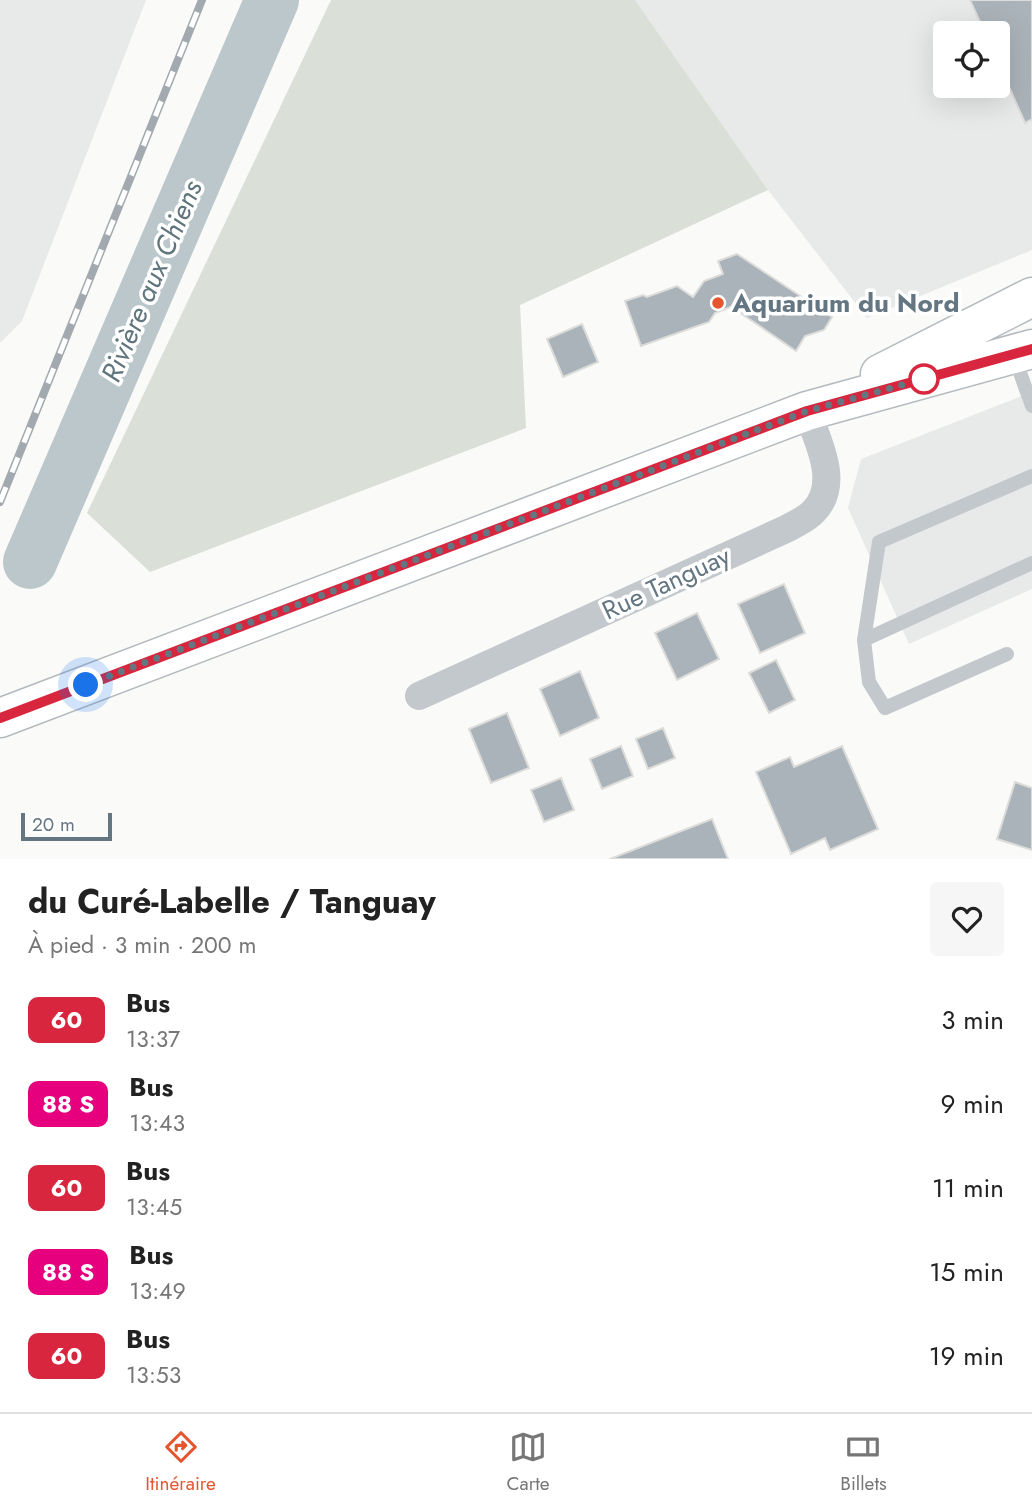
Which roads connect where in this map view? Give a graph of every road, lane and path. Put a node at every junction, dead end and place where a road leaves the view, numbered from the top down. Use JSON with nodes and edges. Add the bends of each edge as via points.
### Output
{"nodes":[{"id":1,"x":1032,"y":297,"type":"edge"},
{"id":2,"x":1023,"y":352,"type":"edge"},
{"id":3,"x":1032,"y":406,"type":"edge"},
{"id":4,"x":807,"y":411,"type":"junction"},
{"id":5,"x":1032,"y":476,"type":"edge"},
{"id":6,"x":1032,"y":563,"type":"edge"},
{"id":7,"x":863,"y":640,"type":"junction"},
{"id":8,"x":1007,"y":654,"type":"dead end"},
{"id":9,"x":419,"y":696,"type":"dead end"},
{"id":10,"x":17,"y":712,"type":"edge"}],
"edges":[{"from":1,"to":4,"type":"main road"},
{"from":2,"to":3,"type":"lane"},
{"from":2,"to":4,"type":"main road"},
{"from":4,"to":9,"type":"street","name":"Rue Tanguay","via":[[825,465],[824,497],[813,513]]},
{"from":4,"to":10,"type":"main road"},
{"from":5,"to":7,"type":"lane","via":[[879,542]]},
{"from":6,"to":7,"type":"lane"},
{"from":7,"to":8,"type":"lane","via":[[869,682],[885,708]]}]}
